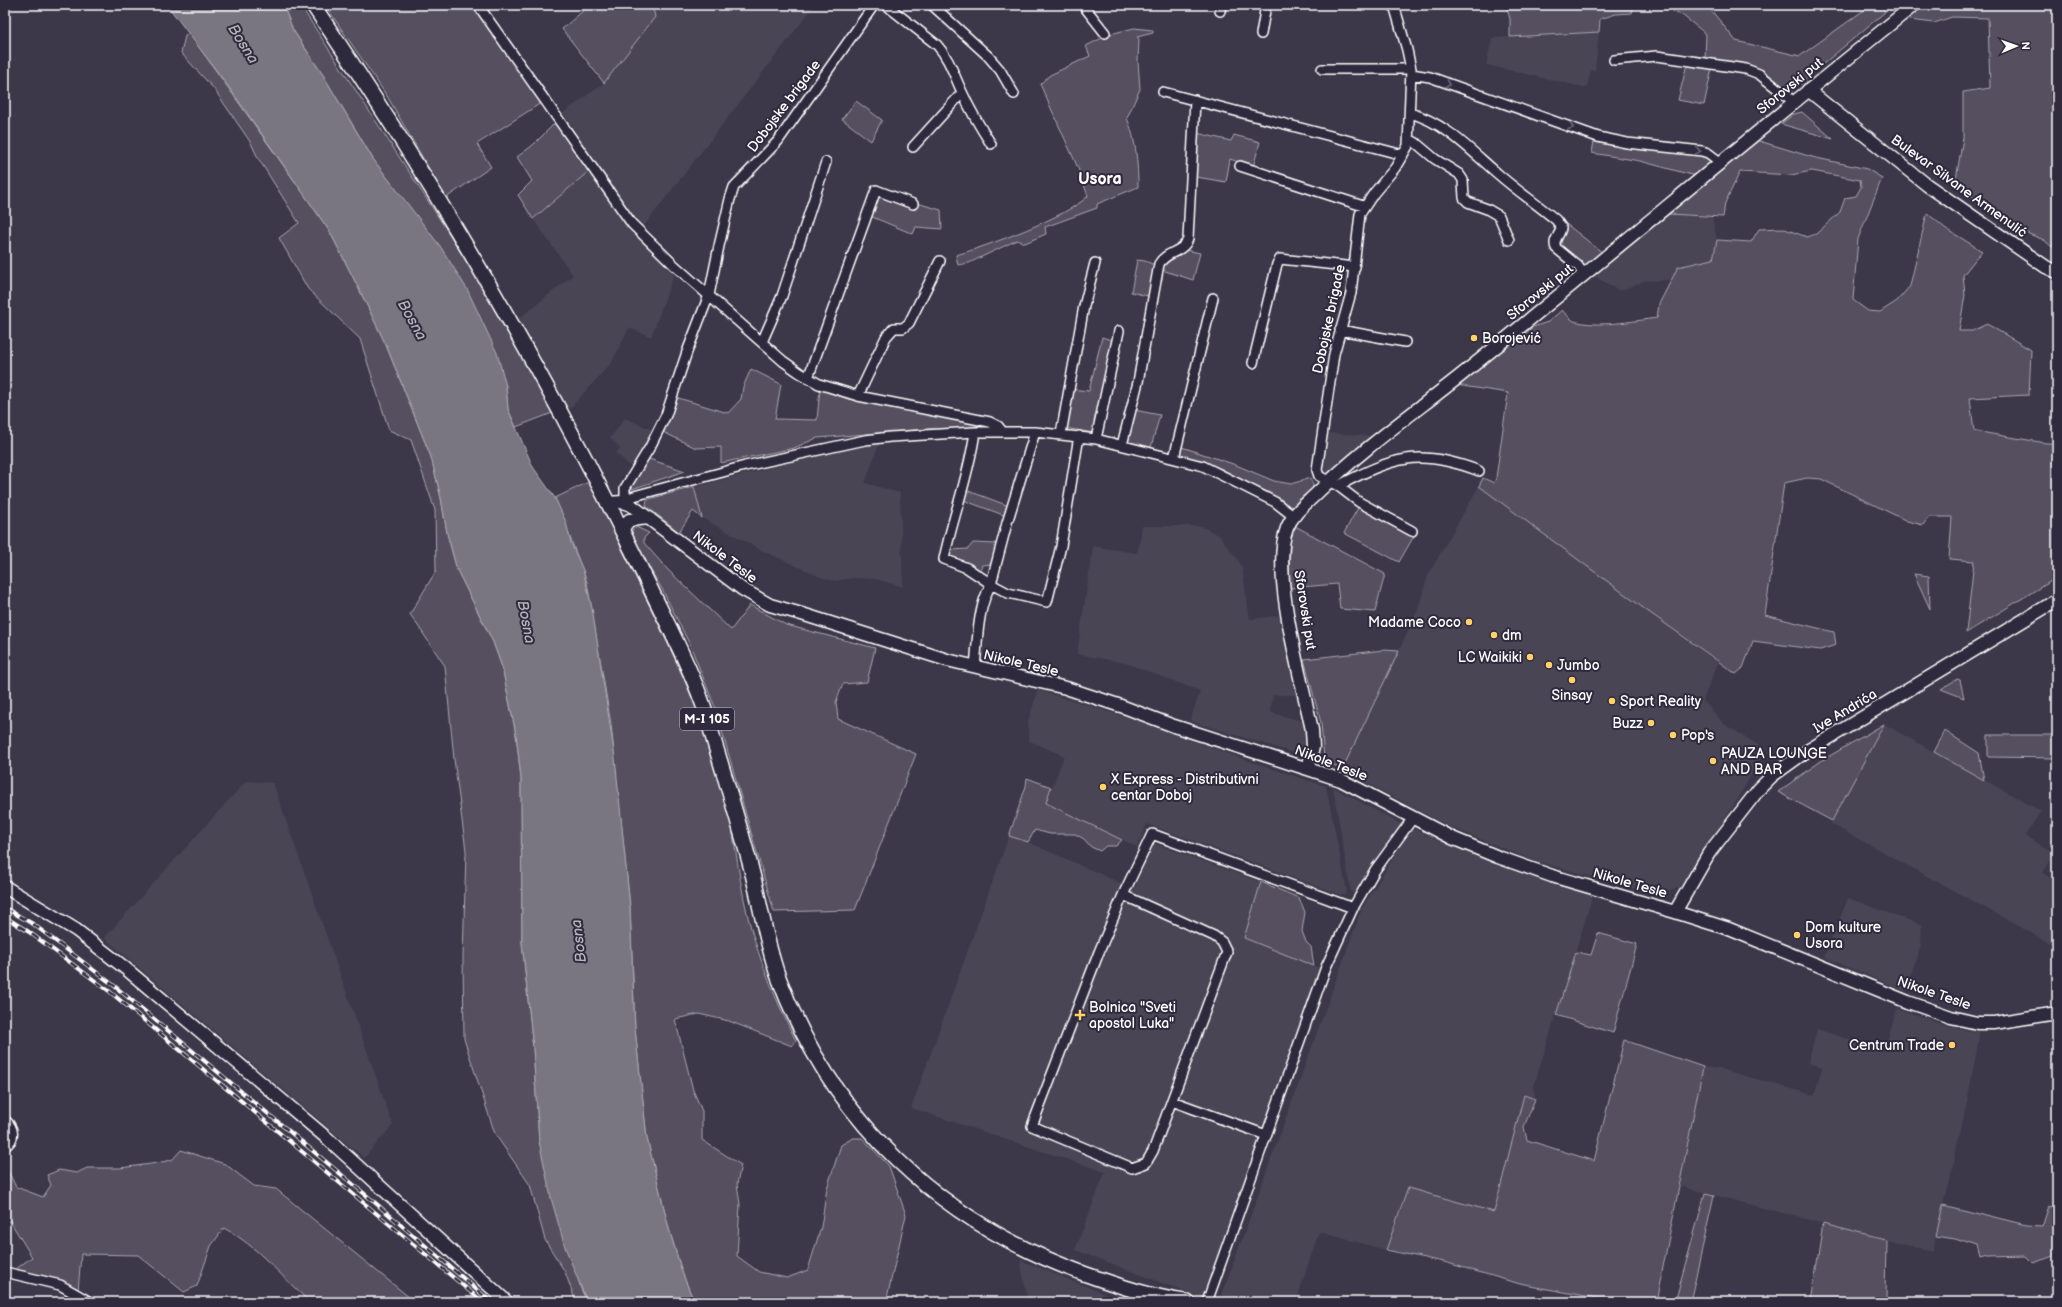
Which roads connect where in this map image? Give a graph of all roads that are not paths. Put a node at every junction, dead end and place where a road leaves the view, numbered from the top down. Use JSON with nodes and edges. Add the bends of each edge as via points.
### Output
{"nodes":[{"id":1,"x":313,"y":5,"type":"edge"},
{"id":2,"x":478,"y":5,"type":"edge"},
{"id":3,"x":874,"y":5,"type":"edge"},
{"id":4,"x":886,"y":5,"type":"edge"},
{"id":5,"x":932,"y":5,"type":"edge"},
{"id":6,"x":1083,"y":5,"type":"edge"},
{"id":7,"x":1266,"y":5,"type":"edge"},
{"id":8,"x":1394,"y":5,"type":"edge"},
{"id":9,"x":1914,"y":5,"type":"edge"},
{"id":10,"x":1105,"y":33,"type":"dead end"},
{"id":11,"x":1261,"y":34,"type":"dead end"},
{"id":12,"x":1614,"y":60,"type":"dead end"},
{"id":13,"x":1322,"y":69,"type":"dead end"},
{"id":14,"x":1411,"y":72,"type":"junction"},
{"id":15,"x":1808,"y":90,"type":"junction"},
{"id":16,"x":1163,"y":92,"type":"dead end"},
{"id":17,"x":962,"y":93,"type":"junction"},
{"id":18,"x":1014,"y":94,"type":"dead end"},
{"id":19,"x":1194,"y":100,"type":"junction"},
{"id":20,"x":1794,"y":102,"type":"junction"},
{"id":21,"x":1410,"y":114,"type":"junction"},
{"id":22,"x":1409,"y":139,"type":"junction"},
{"id":23,"x":991,"y":144,"type":"dead end"},
{"id":24,"x":913,"y":148,"type":"dead end"},
{"id":25,"x":1403,"y":156,"type":"junction"},
{"id":26,"x":826,"y":162,"type":"dead end"},
{"id":27,"x":1720,"y":162,"type":"junction"},
{"id":28,"x":1240,"y":166,"type":"dead end"},
{"id":29,"x":913,"y":204,"type":"dead end"},
{"id":30,"x":1363,"y":206,"type":"junction"},
{"id":31,"x":1509,"y":240,"type":"dead end"},
{"id":32,"x":940,"y":261,"type":"dead end"},
{"id":33,"x":1095,"y":263,"type":"dead end"},
{"id":34,"x":1355,"y":267,"type":"junction"},
{"id":35,"x":2057,"y":272,"type":"edge"},
{"id":36,"x":1584,"y":275,"type":"junction"},
{"id":37,"x":709,"y":295,"type":"junction"},
{"id":38,"x":1213,"y":298,"type":"dead end"},
{"id":39,"x":1340,"y":330,"type":"junction"},
{"id":40,"x":1119,"y":331,"type":"dead end"},
{"id":41,"x":762,"y":342,"type":"junction"},
{"id":42,"x":1405,"y":342,"type":"dead end"},
{"id":43,"x":1253,"y":363,"type":"dead end"},
{"id":44,"x":808,"y":378,"type":"junction"},
{"id":45,"x":858,"y":396,"type":"junction"},
{"id":46,"x":1002,"y":431,"type":"junction"},
{"id":47,"x":975,"y":432,"type":"junction"},
{"id":48,"x":1035,"y":432,"type":"junction"},
{"id":49,"x":1061,"y":434,"type":"junction"},
{"id":50,"x":1079,"y":436,"type":"junction"},
{"id":51,"x":1096,"y":439,"type":"junction"},
{"id":52,"x":1122,"y":445,"type":"junction"},
{"id":53,"x":1174,"y":458,"type":"junction"},
{"id":54,"x":1479,"y":471,"type":"dead end"},
{"id":55,"x":592,"y":475,"type":"junction"},
{"id":56,"x":1333,"y":484,"type":"junction"},
{"id":57,"x":624,"y":501,"type":"junction"},
{"id":58,"x":607,"y":503,"type":"junction"},
{"id":59,"x":1293,"y":516,"type":"junction"},
{"id":60,"x":649,"y":518,"type":"junction"},
{"id":61,"x":1412,"y":531,"type":"dead end"},
{"id":62,"x":623,"y":534,"type":"junction"},
{"id":63,"x":991,"y":584,"type":"junction"},
{"id":64,"x":2057,"y":600,"type":"edge"},
{"id":65,"x":975,"y":668,"type":"junction"},
{"id":66,"x":1308,"y":769,"type":"junction"},
{"id":67,"x":1413,"y":818,"type":"junction"},
{"id":68,"x":5,"y":887,"type":"edge"},
{"id":69,"x":1123,"y":895,"type":"junction"},
{"id":70,"x":1354,"y":908,"type":"junction"},
{"id":71,"x":1675,"y":912,"type":"junction"},
{"id":72,"x":2057,"y":1013,"type":"edge"},
{"id":73,"x":1172,"y":1101,"type":"junction"},
{"id":74,"x":5,"y":1120,"type":"edge"},
{"id":75,"x":1266,"y":1135,"type":"junction"},
{"id":76,"x":5,"y":1146,"type":"edge"},
{"id":77,"x":5,"y":1272,"type":"edge"},
{"id":78,"x":90,"y":1302,"type":"edge"},
{"id":79,"x":507,"y":1302,"type":"edge"},
{"id":80,"x":1188,"y":1302,"type":"edge"},
{"id":81,"x":1206,"y":1302,"type":"edge"}],
"edges":[{"from":1,"to":55,"type":"main road","number":"M-I 105","via":[[390,122],[450,220],[516,332]]},
{"from":2,"to":37,"type":"street","via":[[632,224]]},
{"from":3,"to":37,"type":"street","name":"Dobojske brigade","via":[[778,141],[734,187]]},
{"from":4,"to":17,"type":"street","via":[[937,45],[943,52]]},
{"from":5,"to":18,"type":"street","via":[[994,63]]},
{"from":6,"to":10,"type":"street"},
{"from":7,"to":11,"type":"street"},
{"from":8,"to":14,"type":"street","name":"Dobojske brigade"},
{"from":9,"to":15,"type":"street","name":"Sforovski put"},
{"from":12,"to":20,"type":"street","via":[[1657,56],[1746,69],[1759,74]]},
{"from":13,"to":14,"type":"street"},
{"from":14,"to":21,"type":"street","name":"Dobojske brigade"},
{"from":14,"to":27,"type":"street","one_way":true,"via":[[1598,137],[1627,143],[1702,151]]},
{"from":15,"to":20,"type":"street","name":"Sforovski put"},
{"from":15,"to":35,"type":"street","name":"Bulevar Silvane Armenulić","via":[[1927,185]]},
{"from":16,"to":19,"type":"street"},
{"from":17,"to":23,"type":"street"},
{"from":17,"to":24,"type":"street"},
{"from":19,"to":25,"type":"street"},
{"from":19,"to":52,"type":"street","via":[[1188,238],[1183,247],[1166,256],[1159,264],[1141,367]]},
{"from":20,"to":27,"type":"street","name":"Sforovski put"},
{"from":21,"to":22,"type":"street","name":"Dobojske brigade"},
{"from":21,"to":36,"type":"street","via":[[1422,118],[1464,143],[1498,175],[1556,220],[1561,227],[1555,240],[1556,248],[1578,266]]},
{"from":22,"to":25,"type":"street","name":"Dobojske brigade"},
{"from":22,"to":31,"type":"street","via":[[1459,174],[1463,180],[1464,198],[1499,216]]},
{"from":25,"to":30,"type":"street","name":"Dobojske brigade"},
{"from":26,"to":41,"type":"street","via":[[782,296]]},
{"from":27,"to":36,"type":"street","name":"Sforovski put"},
{"from":28,"to":30,"type":"street"},
{"from":29,"to":44,"type":"street","via":[[876,190]]},
{"from":30,"to":34,"type":"street","name":"Dobojske brigade","via":[[1358,223]]},
{"from":32,"to":45,"type":"street","via":[[909,323],[903,328],[894,328],[886,337]]},
{"from":33,"to":49,"type":"street","via":[[1084,306]]},
{"from":34,"to":39,"type":"street","name":"Dobojske brigade","via":[[1351,293]]},
{"from":34,"to":43,"type":"street","via":[[1280,259]]},
{"from":36,"to":56,"type":"street","name":"Sforovski put","via":[[1376,442]]},
{"from":37,"to":41,"type":"street"},
{"from":37,"to":57,"type":"street","name":"Dobojske brigade","via":[[663,422],[625,488]]},
{"from":38,"to":53,"type":"street"},
{"from":39,"to":42,"type":"street"},
{"from":39,"to":56,"type":"street","name":"Dobojske brigade","via":[[1334,354],[1317,470],[1319,476]]},
{"from":40,"to":51,"type":"street"},
{"from":41,"to":44,"type":"street","via":[[783,361]]},
{"from":44,"to":45,"type":"street"},
{"from":45,"to":46,"type":"street","via":[[972,417],[994,424]]},
{"from":46,"to":47,"type":"street"},
{"from":46,"to":48,"type":"street"},
{"from":47,"to":57,"type":"street","via":[[890,437],[845,444],[745,466]]},
{"from":47,"to":63,"type":"street","via":[[944,559],[967,568]]},
{"from":48,"to":49,"type":"street"},
{"from":48,"to":63,"type":"street"},
{"from":49,"to":50,"type":"street"},
{"from":50,"to":51,"type":"street"},
{"from":50,"to":63,"type":"street","via":[[1062,538],[1047,602],[1008,593]]},
{"from":51,"to":52,"type":"street"},
{"from":52,"to":53,"type":"street"},
{"from":53,"to":59,"type":"street","via":[[1203,466],[1244,485]]},
{"from":54,"to":56,"type":"street","via":[[1444,459],[1427,457],[1389,462]]},
{"from":55,"to":57,"type":"street","name":"Nikole Tesle"},
{"from":55,"to":58,"type":"main road","number":"M-I 105"},
{"from":56,"to":59,"type":"street","name":"Sforovski put"},
{"from":56,"to":61,"type":"street"},
{"from":57,"to":58,"type":"street"},
{"from":57,"to":60,"type":"street","name":"Nikole Tesle"},
{"from":58,"to":62,"type":"main road","number":"M-I 105"},
{"from":59,"to":66,"type":"street","name":"Sforovski put","via":[[1283,543],[1283,585],[1312,730],[1313,747]]},
{"from":60,"to":62,"type":"street","via":[[629,520]]},
{"from":60,"to":65,"type":"street","name":"Nikole Tesle","via":[[742,589],[770,605]]},
{"from":62,"to":80,"type":"main road","number":"M-I 105","via":[[701,698],[752,871],[764,932],[793,1014],[814,1054],[841,1095],[866,1128],[896,1160],[964,1215],[1010,1242],[1058,1264],[1161,1298]]},
{"from":63,"to":65,"type":"street","via":[[978,620]]},
{"from":64,"to":71,"type":"street","name":"Ive Andrića","via":[[1804,753],[1772,776],[1709,853]]},
{"from":65,"to":66,"type":"street","name":"Nikole Tesle","via":[[1066,688]]},
{"from":66,"to":67,"type":"street","name":"Nikole Tesle","via":[[1341,780]]},
{"from":67,"to":70,"type":"street","via":[[1376,870]]},
{"from":67,"to":71,"type":"street","name":"Nikole Tesle","via":[[1498,857],[1552,876]]},
{"from":68,"to":79,"type":"street","via":[[76,930],[131,972],[328,1139]]},
{"from":69,"to":70,"type":"street","via":[[1152,834]]},
{"from":69,"to":73,"type":"street","via":[[1214,936],[1222,942],[1227,952]]},
{"from":69,"to":73,"type":"street","via":[[1032,1126],[1132,1168],[1146,1162],[1154,1150]]},
{"from":70,"to":75,"type":"street","via":[[1326,967]]},
{"from":71,"to":72,"type":"street","name":"Nikole Tesle","via":[[1748,936],[1908,1002],[1963,1021],[1994,1022]]},
{"from":73,"to":75,"type":"street"},
{"from":74,"to":76,"type":"street","via":[[10,1124],[13,1136]]},
{"from":75,"to":81,"type":"street"},
{"from":77,"to":78,"type":"street","via":[[60,1285]]}]}
